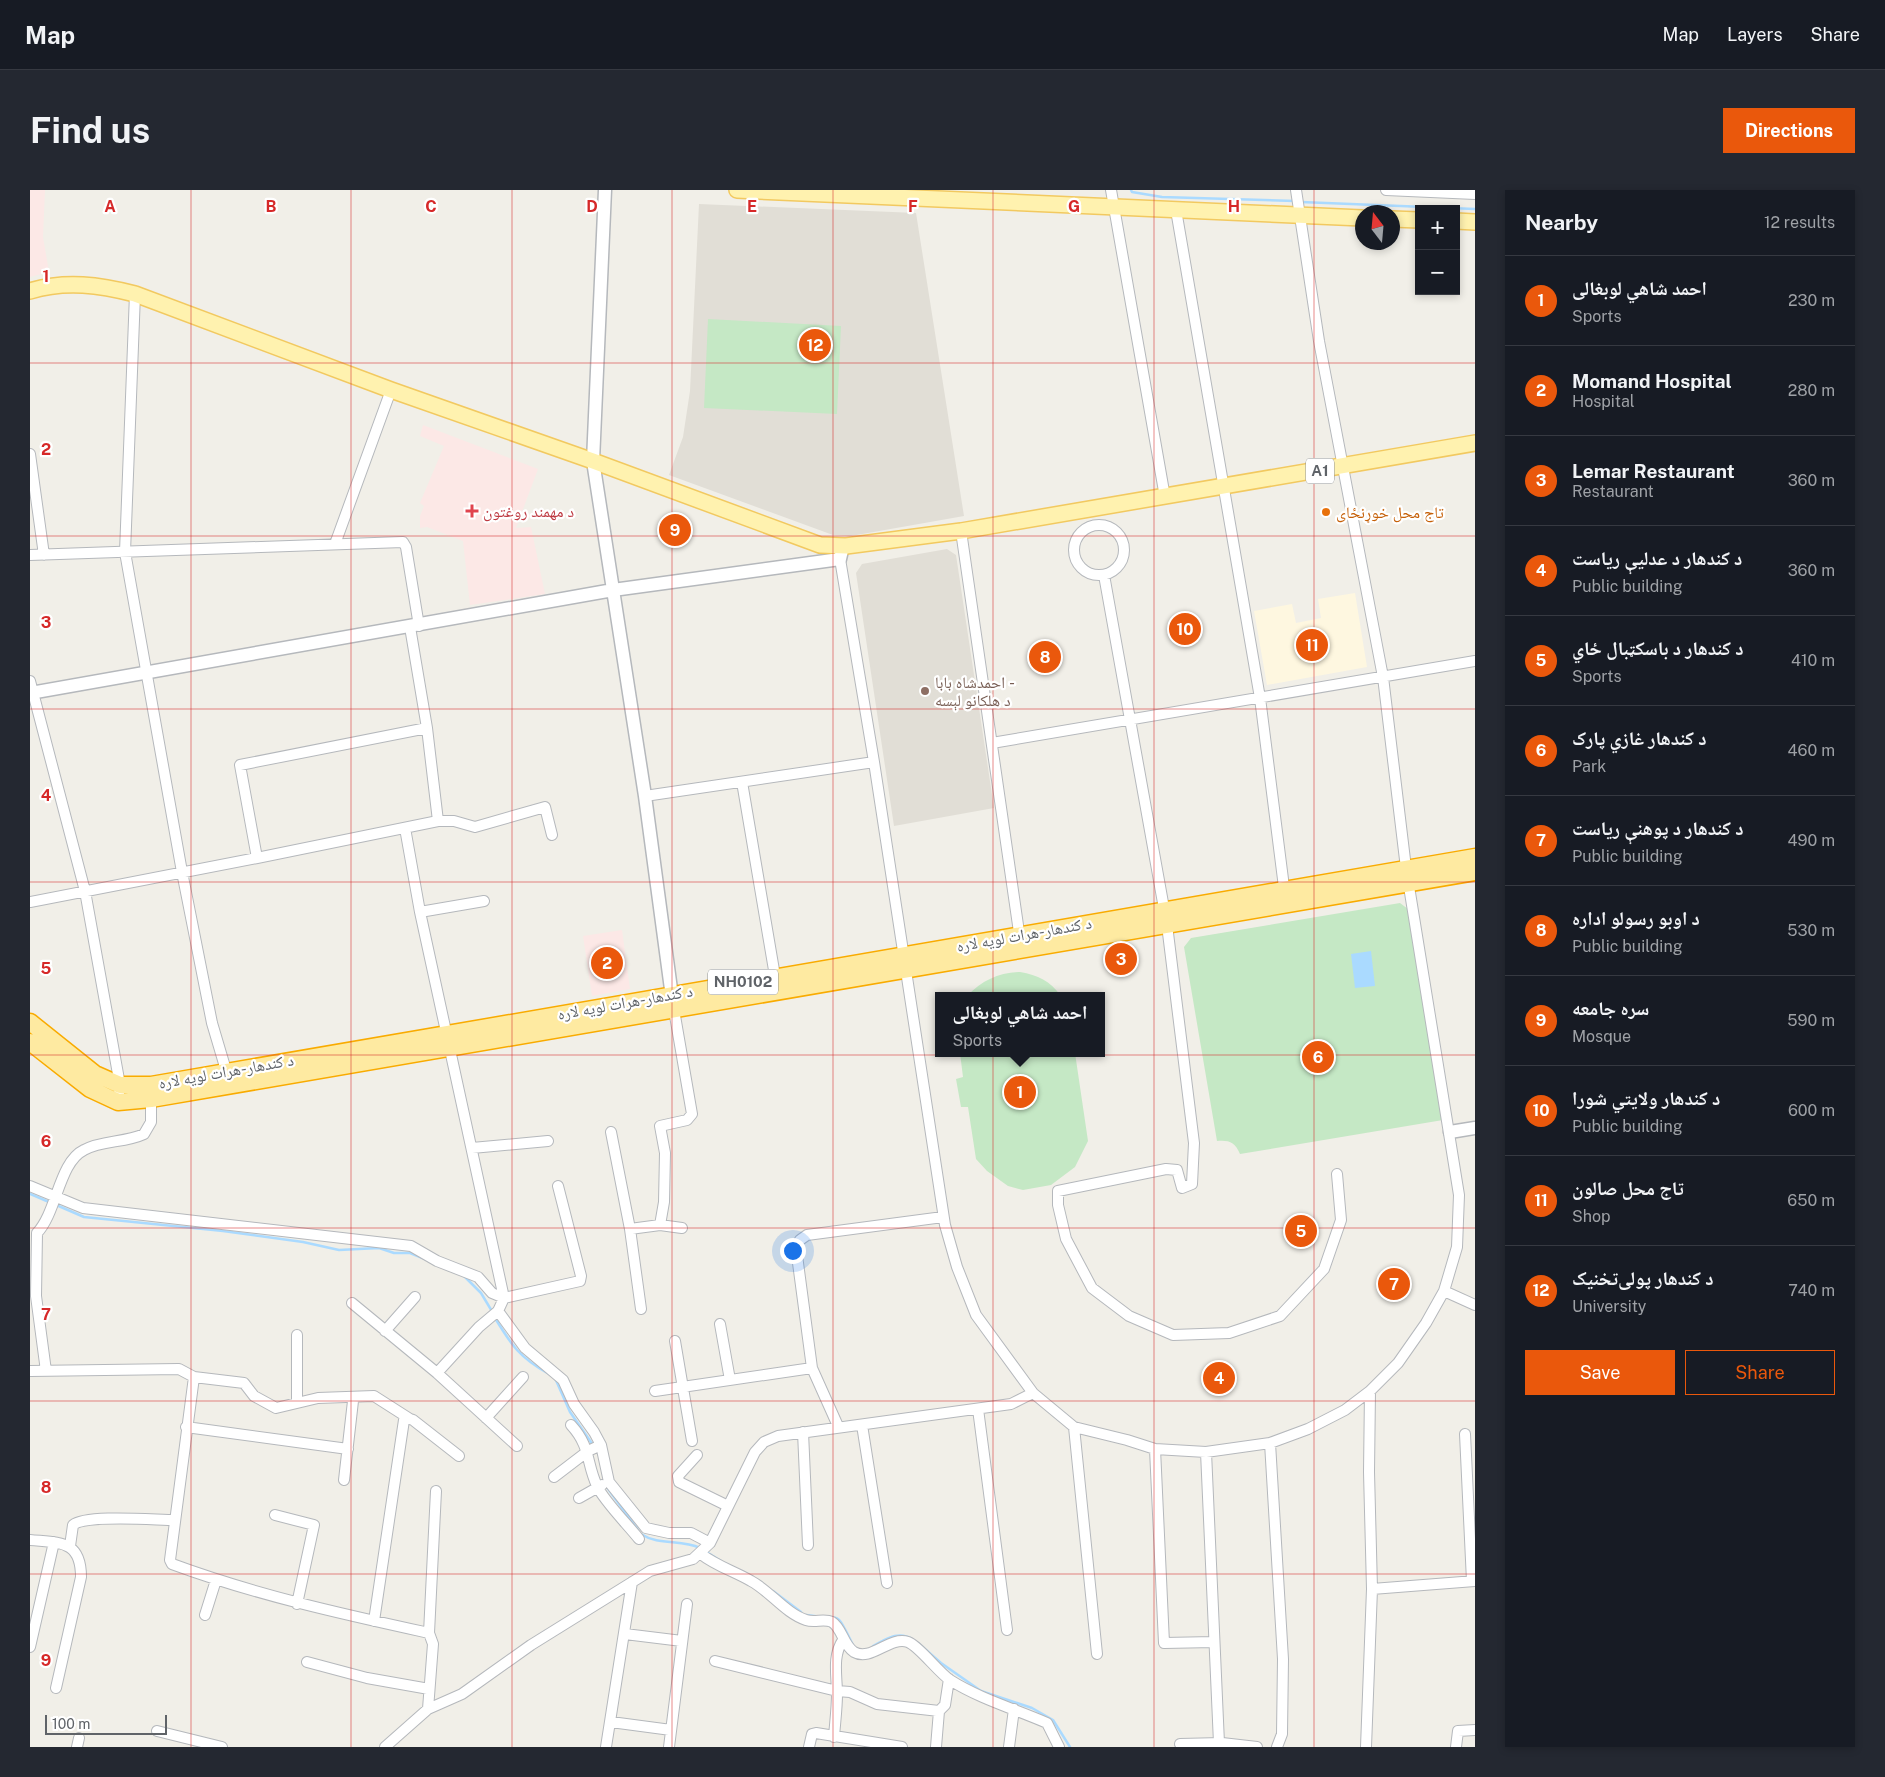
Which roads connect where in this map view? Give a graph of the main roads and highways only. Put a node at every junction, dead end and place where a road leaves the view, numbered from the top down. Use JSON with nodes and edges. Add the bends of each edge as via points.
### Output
{"nodes":[{"id":1,"x":737,"y":190,"type":"edge"},
{"id":2,"x":777,"y":191,"type":"edge"},
{"id":3,"x":1298,"y":201,"type":"edge"},
{"id":4,"x":1355,"y":216,"type":"edge"},
{"id":5,"x":1400,"y":219,"type":"edge"},
{"id":6,"x":1415,"y":220,"type":"edge"},
{"id":7,"x":1460,"y":221,"type":"edge"},
{"id":8,"x":1475,"y":222,"type":"edge"},
{"id":9,"x":30,"y":291,"type":"edge"},
{"id":10,"x":1475,"y":443,"type":"edge"},
{"id":11,"x":1475,"y":857,"type":"edge"},
{"id":12,"x":1475,"y":872,"type":"edge"},
{"id":13,"x":1407,"y":876,"type":"junction"},
{"id":14,"x":1165,"y":918,"type":"junction"},
{"id":15,"x":903,"y":962,"type":"junction"},
{"id":16,"x":672,"y":1002,"type":"junction"},
{"id":17,"x":30,"y":1022,"type":"edge"},
{"id":18,"x":30,"y":1042,"type":"edge"},
{"id":19,"x":229,"y":1078,"type":"junction"}],
"edges":[{"from":1,"to":2,"type":"main road"},
{"from":2,"to":3,"type":"main road","via":[[1176,210]]},
{"from":3,"to":4,"type":"main road"},
{"from":5,"to":6,"type":"main road"},
{"from":7,"to":8,"type":"main road"},
{"from":9,"to":10,"type":"main road","number":"A1","via":[[71,284],[101,285],[135,294],[842,552]]},
{"from":11,"to":13,"type":"highway","name":"د کندهار-هرات لويه لاره","number":"NH0102"},
{"from":12,"to":13,"type":"highway","name":"د کندهار-هرات لويه لاره","number":"NH0102"},
{"from":13,"to":14,"type":"highway","name":"د کندهار-هرات لويه لاره","number":"NH0102","via":[[1287,905]]},
{"from":13,"to":14,"type":"highway","name":"د کندهار-هرات لويه لاره","number":"NH0102","via":[[1284,888]]},
{"from":14,"to":15,"type":"highway","name":"د کندهار-هرات لويه لاره","number":"NH0102"},
{"from":15,"to":16,"type":"highway","name":"د کندهار-هرات لويه لاره","number":"NH0102"},
{"from":15,"to":16,"type":"highway","name":"د کندهار-هرات لويه لاره","number":"NH0102","via":[[775,976]]},
{"from":16,"to":19,"type":"highway","name":"د کندهار-هرات لويه لاره","number":"NH0102"},
{"from":17,"to":19,"type":"highway","name":"د کندهار-هرات لويه لاره","number":"NH0102","via":[[95,1074],[120,1085]]},
{"from":18,"to":19,"type":"highway","name":"د کندهار-هرات لويه لاره","number":"NH0102","via":[[90,1089],[118,1102],[150,1099]]}]}
